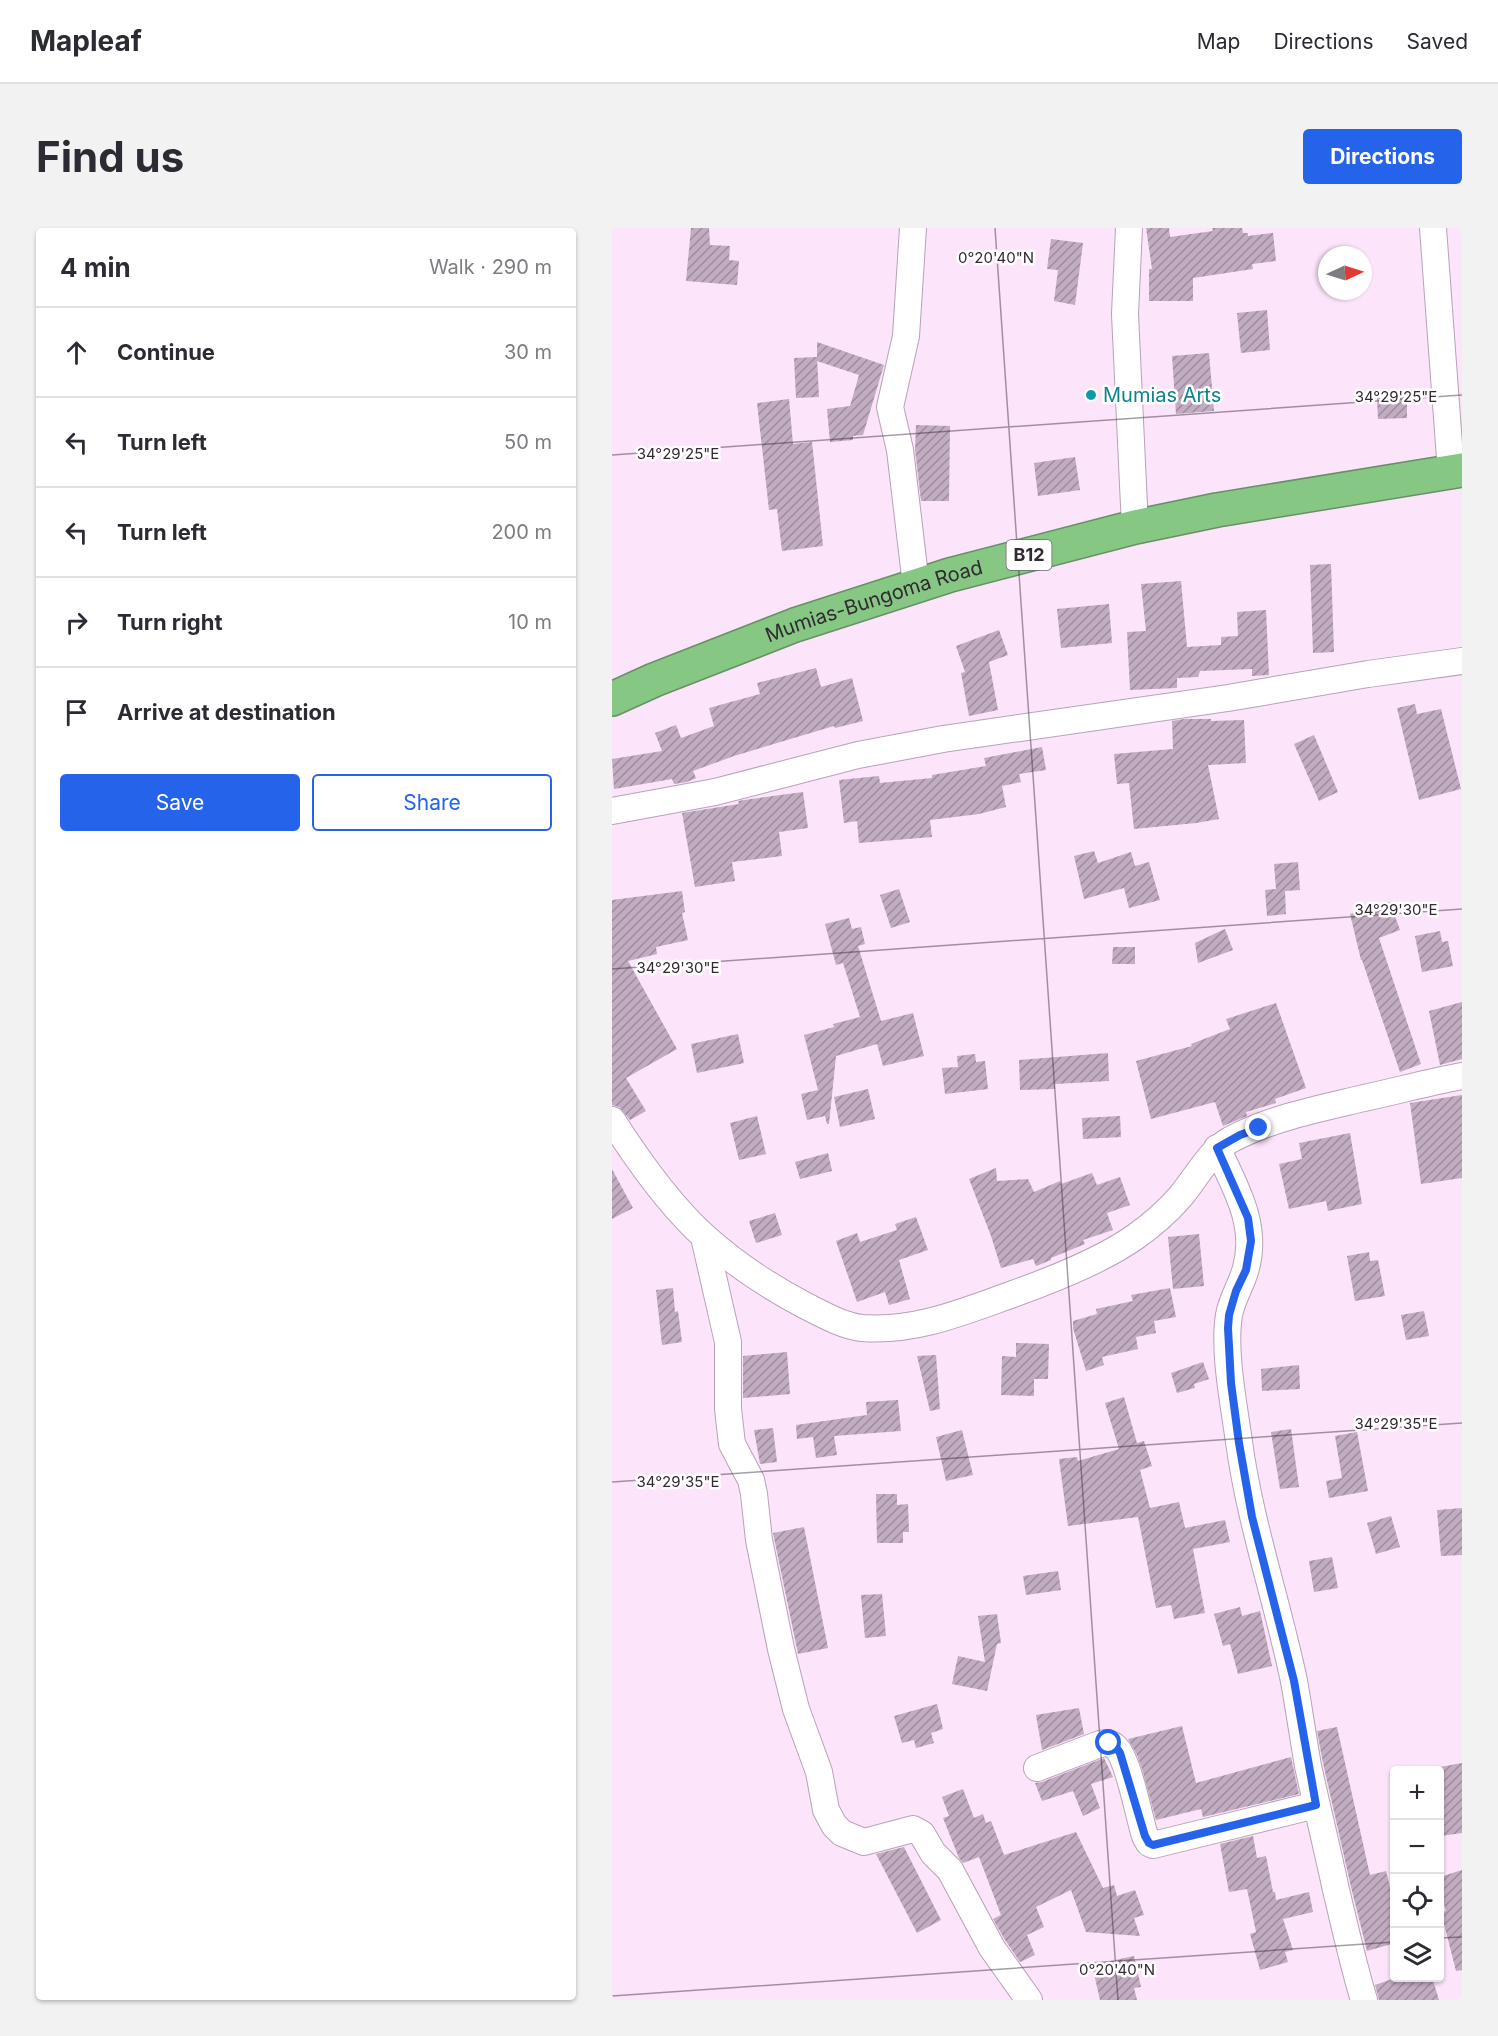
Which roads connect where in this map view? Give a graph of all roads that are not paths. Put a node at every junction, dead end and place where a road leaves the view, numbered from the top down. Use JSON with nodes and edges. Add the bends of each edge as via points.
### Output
{"nodes":[{"id":1,"x":913,"y":228,"type":"edge"},
{"id":2,"x":1129,"y":228,"type":"edge"},
{"id":3,"x":1433,"y":228,"type":"edge"},
{"id":4,"x":1455,"y":415,"type":"edge"},
{"id":5,"x":1456,"y":471,"type":"edge"},
{"id":6,"x":1135,"y":526,"type":"junction"},
{"id":7,"x":916,"y":585,"type":"junction"},
{"id":8,"x":1462,"y":661,"type":"edge"},
{"id":9,"x":612,"y":699,"type":"edge"},
{"id":10,"x":612,"y":811,"type":"edge"},
{"id":11,"x":1462,"y":1076,"type":"edge"},
{"id":12,"x":612,"y":1120,"type":"edge"},
{"id":13,"x":1217,"y":1148,"type":"junction"},
{"id":14,"x":704,"y":1237,"type":"junction"},
{"id":15,"x":1037,"y":1768,"type":"dead end"},
{"id":16,"x":1316,"y":1805,"type":"junction"},
{"id":17,"x":1029,"y":2000,"type":"edge"},
{"id":18,"x":1364,"y":2000,"type":"edge"}],
"edges":[{"from":1,"to":7,"type":"street","via":[[906,336],[890,407],[900,450]]},
{"from":2,"to":6,"type":"street","via":[[1125,314]]},
{"from":3,"to":4,"type":"street"},
{"from":4,"to":5,"type":"street"},
{"from":5,"to":6,"type":"highway","name":"Mumias-Bungoma Road","number":"B12"},
{"from":6,"to":7,"type":"highway","name":"Mumias-Bungoma Road","number":"B12"},
{"from":7,"to":9,"type":"highway","name":"Mumias-Bungoma Road","number":"B12","via":[[795,625]]},
{"from":8,"to":10,"type":"street","via":[[943,739],[858,755],[716,792]]},
{"from":11,"to":13,"type":"street","via":[[1307,1111],[1240,1135]]},
{"from":12,"to":14,"type":"street","via":[[644,1168]]},
{"from":13,"to":14,"type":"street","via":[[1178,1200],[1133,1239],[1021,1291],[904,1328],[858,1328],[816,1311],[741,1266]]},
{"from":13,"to":16,"type":"street","via":[[1248,1218],[1251,1241],[1228,1328],[1239,1443],[1252,1517],[1294,1681]]},
{"from":14,"to":17,"type":"street","via":[[728,1342],[732,1444],[751,1480],[781,1649],[830,1818],[842,1833],[864,1842],[913,1829],[922,1834],[950,1870],[992,1948]]},
{"from":15,"to":16,"type":"street","via":[[1100,1744],[1116,1747],[1145,1836],[1153,1845]]},
{"from":16,"to":18,"type":"street"}]}
